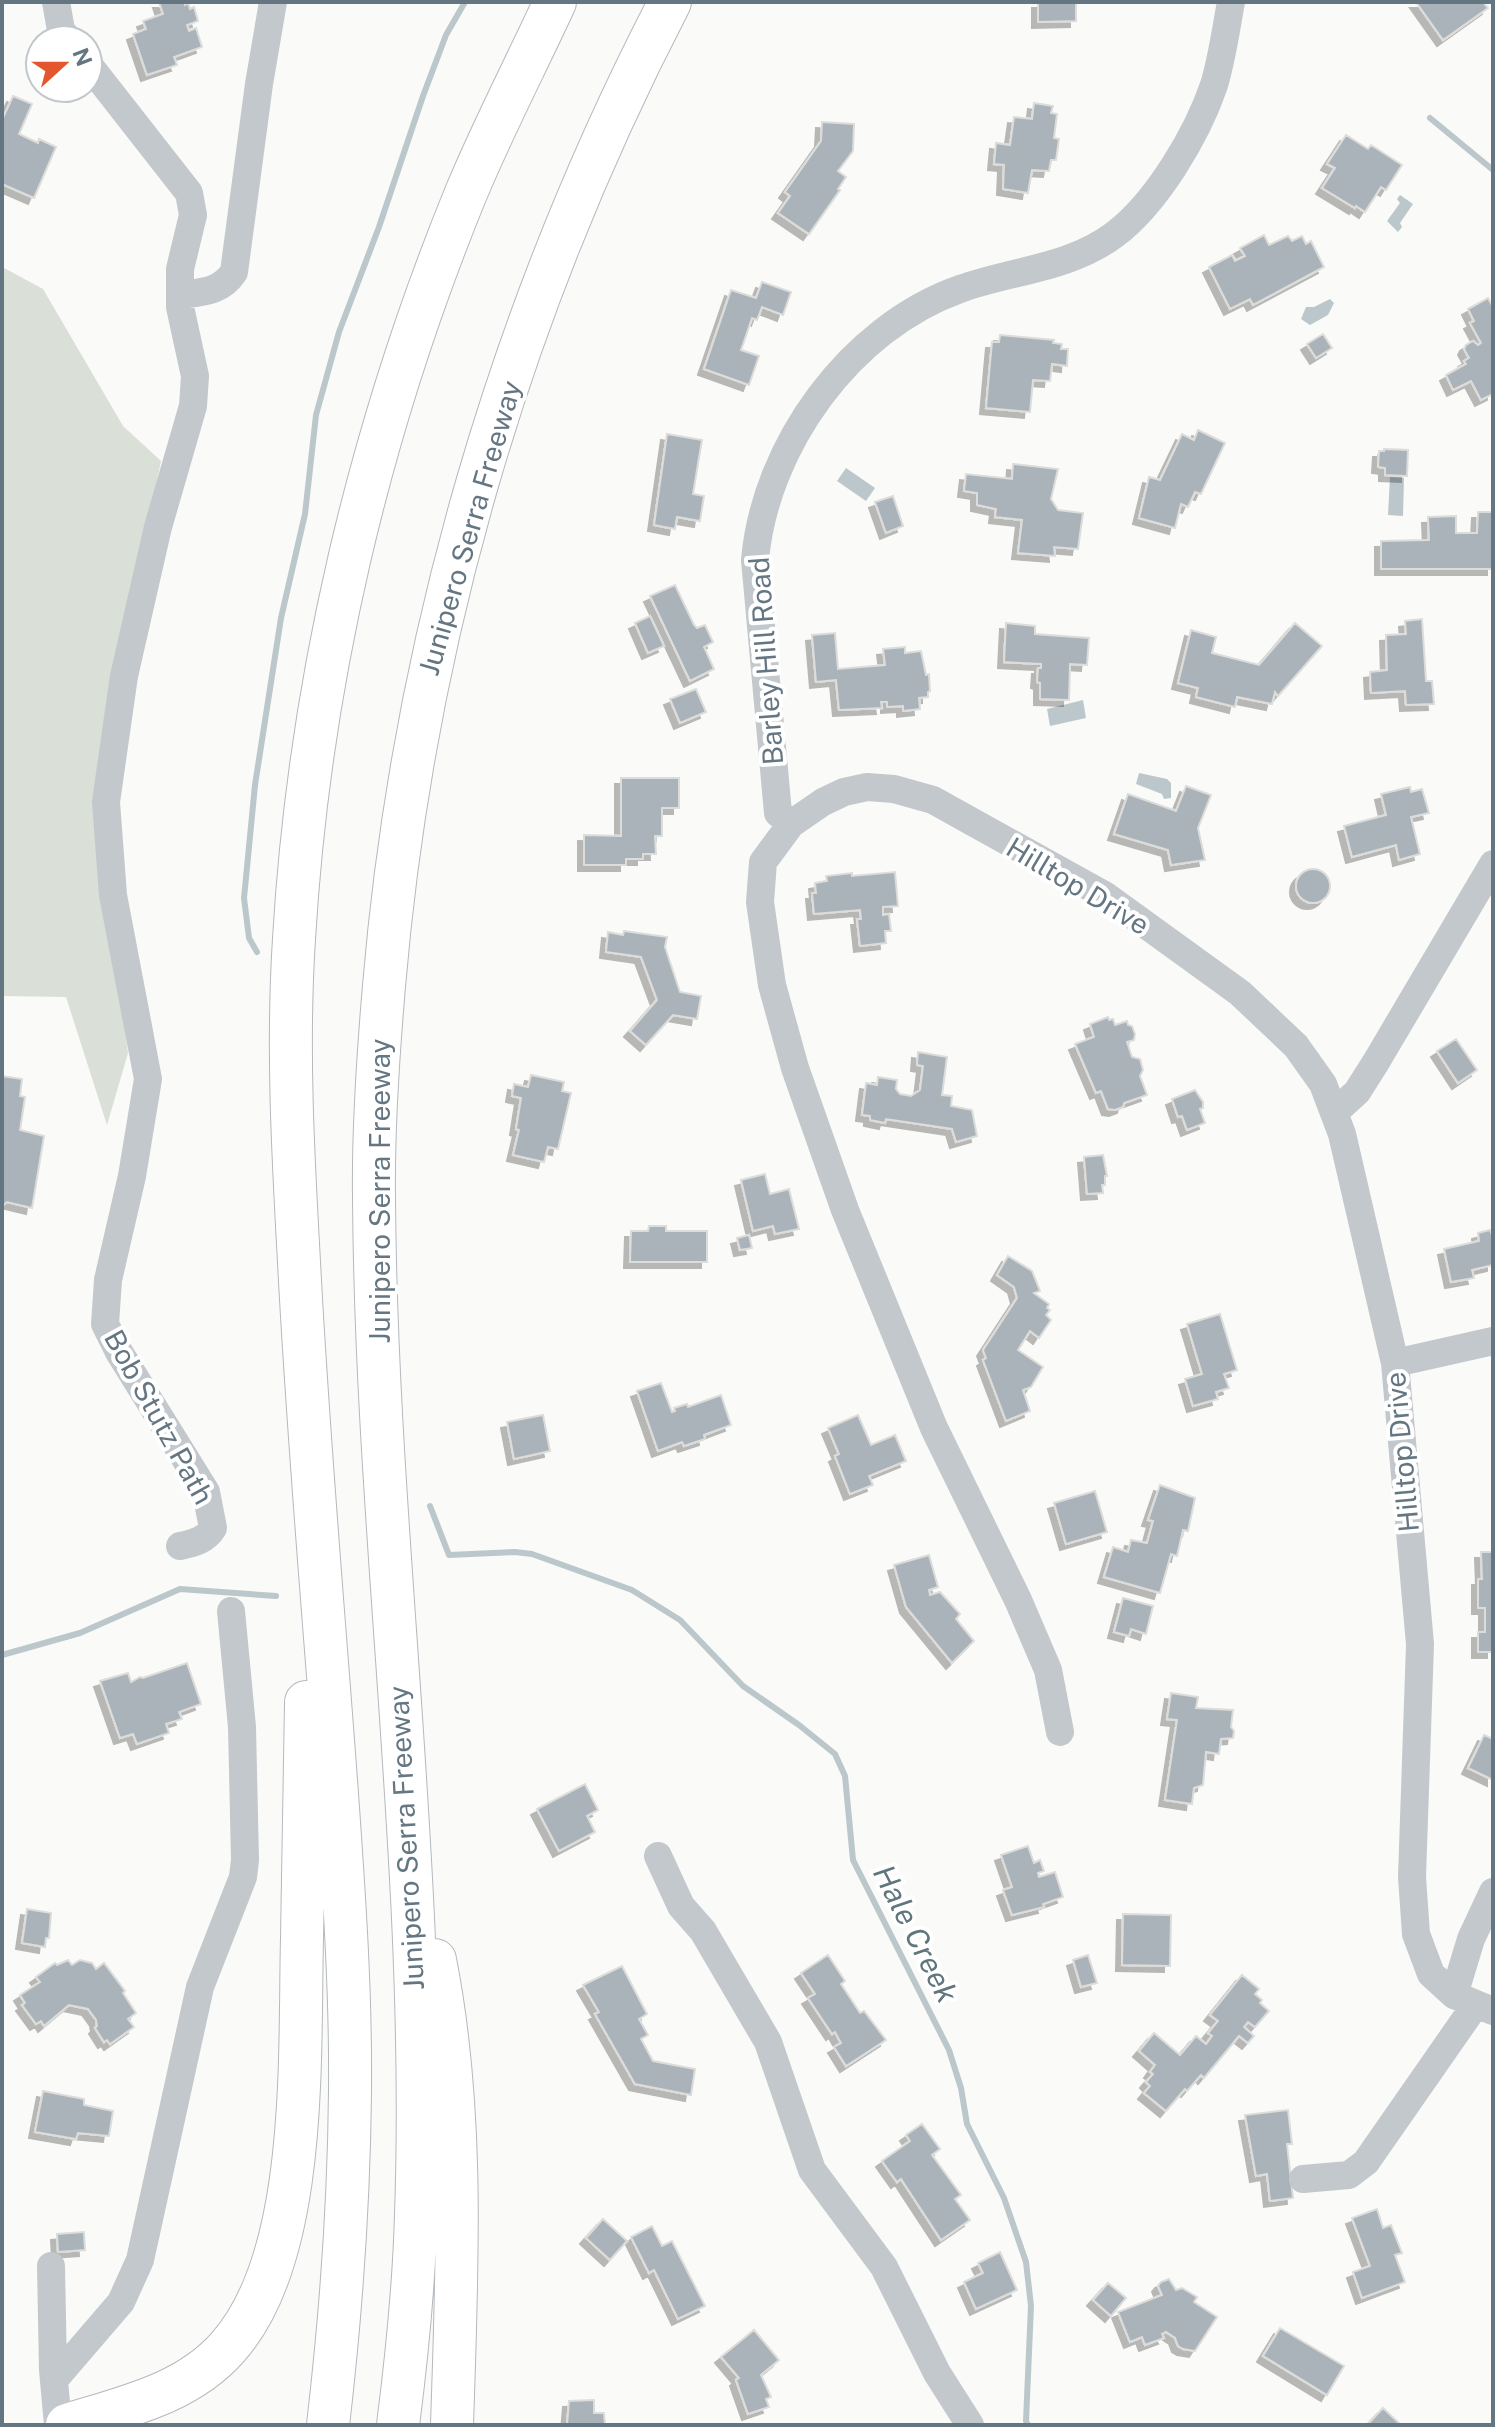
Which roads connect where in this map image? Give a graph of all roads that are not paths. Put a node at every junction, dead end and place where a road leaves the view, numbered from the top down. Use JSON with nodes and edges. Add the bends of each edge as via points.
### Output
{"nodes":[{"id":1,"x":56,"y":2,"type":"edge"},
{"id":2,"x":273,"y":2,"type":"edge"},
{"id":3,"x":555,"y":2,"type":"edge"},
{"id":4,"x":1231,"y":2,"type":"edge"},
{"id":5,"x":671,"y":7,"type":"edge"},
{"id":6,"x":62,"y":24,"type":"edge"},
{"id":7,"x":104,"y":84,"type":"edge"},
{"id":8,"x":180,"y":295,"type":"junction"},
{"id":9,"x":791,"y":824,"type":"junction"},
{"id":10,"x":1493,"y":864,"type":"edge"},
{"id":11,"x":1334,"y":1113,"type":"junction"},
{"id":12,"x":1493,"y":1341,"type":"edge"},
{"id":13,"x":1395,"y":1363,"type":"junction"},
{"id":14,"x":309,"y":1457,"type":"junction"},
{"id":15,"x":180,"y":1546,"type":"dead end"},
{"id":16,"x":231,"y":1611,"type":"dead end"},
{"id":17,"x":1060,"y":1732,"type":"dead end"},
{"id":18,"x":406,"y":1825,"type":"junction"},
{"id":19,"x":658,"y":1856,"type":"dead end"},
{"id":20,"x":1493,"y":1892,"type":"edge"},
{"id":21,"x":1474,"y":2003,"type":"edge"},
{"id":22,"x":1303,"y":2179,"type":"dead end"},
{"id":23,"x":51,"y":2266,"type":"dead end"},
{"id":24,"x":54,"y":2380,"type":"junction"},
{"id":25,"x":58,"y":2425,"type":"edge"},
{"id":26,"x":67,"y":2425,"type":"edge"},
{"id":27,"x":328,"y":2425,"type":"edge"},
{"id":28,"x":398,"y":2425,"type":"edge"},
{"id":29,"x":452,"y":2425,"type":"edge"},
{"id":30,"x":970,"y":2425,"type":"edge"}],
"edges":[{"from":1,"to":6,"type":"street"},
{"from":2,"to":8,"type":"street","via":[[234,272],[215,290]]},
{"from":3,"to":14,"type":"highway","via":[[468,190],[381,432],[324,685],[303,819],[293,945],[294,1157]]},
{"from":4,"to":9,"type":"street","name":"Barley Hill Road","via":[[1214,85],[1171,169],[1135,217],[1068,261],[984,281],[912,312],[833,380],[803,419],[763,512],[755,560],[778,813]]},
{"from":5,"to":18,"type":"highway","name":"Junipero Serra Freeway","via":[[569,218],[490,436],[433,652],[404,806],[378,1060],[374,1190],[381,1424]]},
{"from":7,"to":8,"type":"street","via":[[189,193],[193,215],[180,269]]},
{"from":8,"to":15,"type":"street","name":"Bob Stutz Path","via":[[195,376],[193,406],[124,676],[106,802],[113,895],[148,1079],[108,1280],[105,1324],[206,1492],[213,1528],[197,1542]]},
{"from":9,"to":11,"type":"street","name":"Hilltop Drive","via":[[823,802],[867,787],[933,800],[1106,896],[1240,993],[1296,1046],[1323,1084]]},
{"from":9,"to":17,"type":"street","name":"Hilltop Drive","via":[[763,862],[760,902],[772,985],[795,1068],[845,1210],[934,1428],[1048,1670]]},
{"from":10,"to":11,"type":"street","via":[[1357,1092]]},
{"from":11,"to":13,"type":"street","name":"Hilltop Drive"},
{"from":12,"to":13,"type":"street"},
{"from":13,"to":21,"type":"street","name":"Hilltop Drive","via":[[1420,1644],[1412,1877],[1416,1934],[1431,1974]]},
{"from":14,"to":26,"type":"highway","via":[[301,1597],[306,1704],[299,2082],[293,2160],[277,2248],[258,2304],[209,2366],[188,2382]]},
{"from":14,"to":27,"type":"highway","via":[[337,1799],[350,2090],[338,2335]]},
{"from":16,"to":24,"type":"street","via":[[242,1727],[243,1877],[200,1987],[140,2260],[121,2302]]},
{"from":18,"to":28,"type":"highway","name":"Junipero Serra Freeway","via":[[414,1954],[416,2216]]},
{"from":18,"to":29,"type":"highway","via":[[452,2069],[457,2290]]},
{"from":19,"to":30,"type":"street","via":[[681,1906],[703,1931],[768,2042],[812,2170],[884,2267],[937,2373]]},
{"from":20,"to":21,"type":"street","via":[[1471,1939]]},
{"from":21,"to":22,"type":"street","via":[[1366,2162],[1349,2175]]},
{"from":23,"to":24,"type":"street"},
{"from":24,"to":25,"type":"street"}]}
